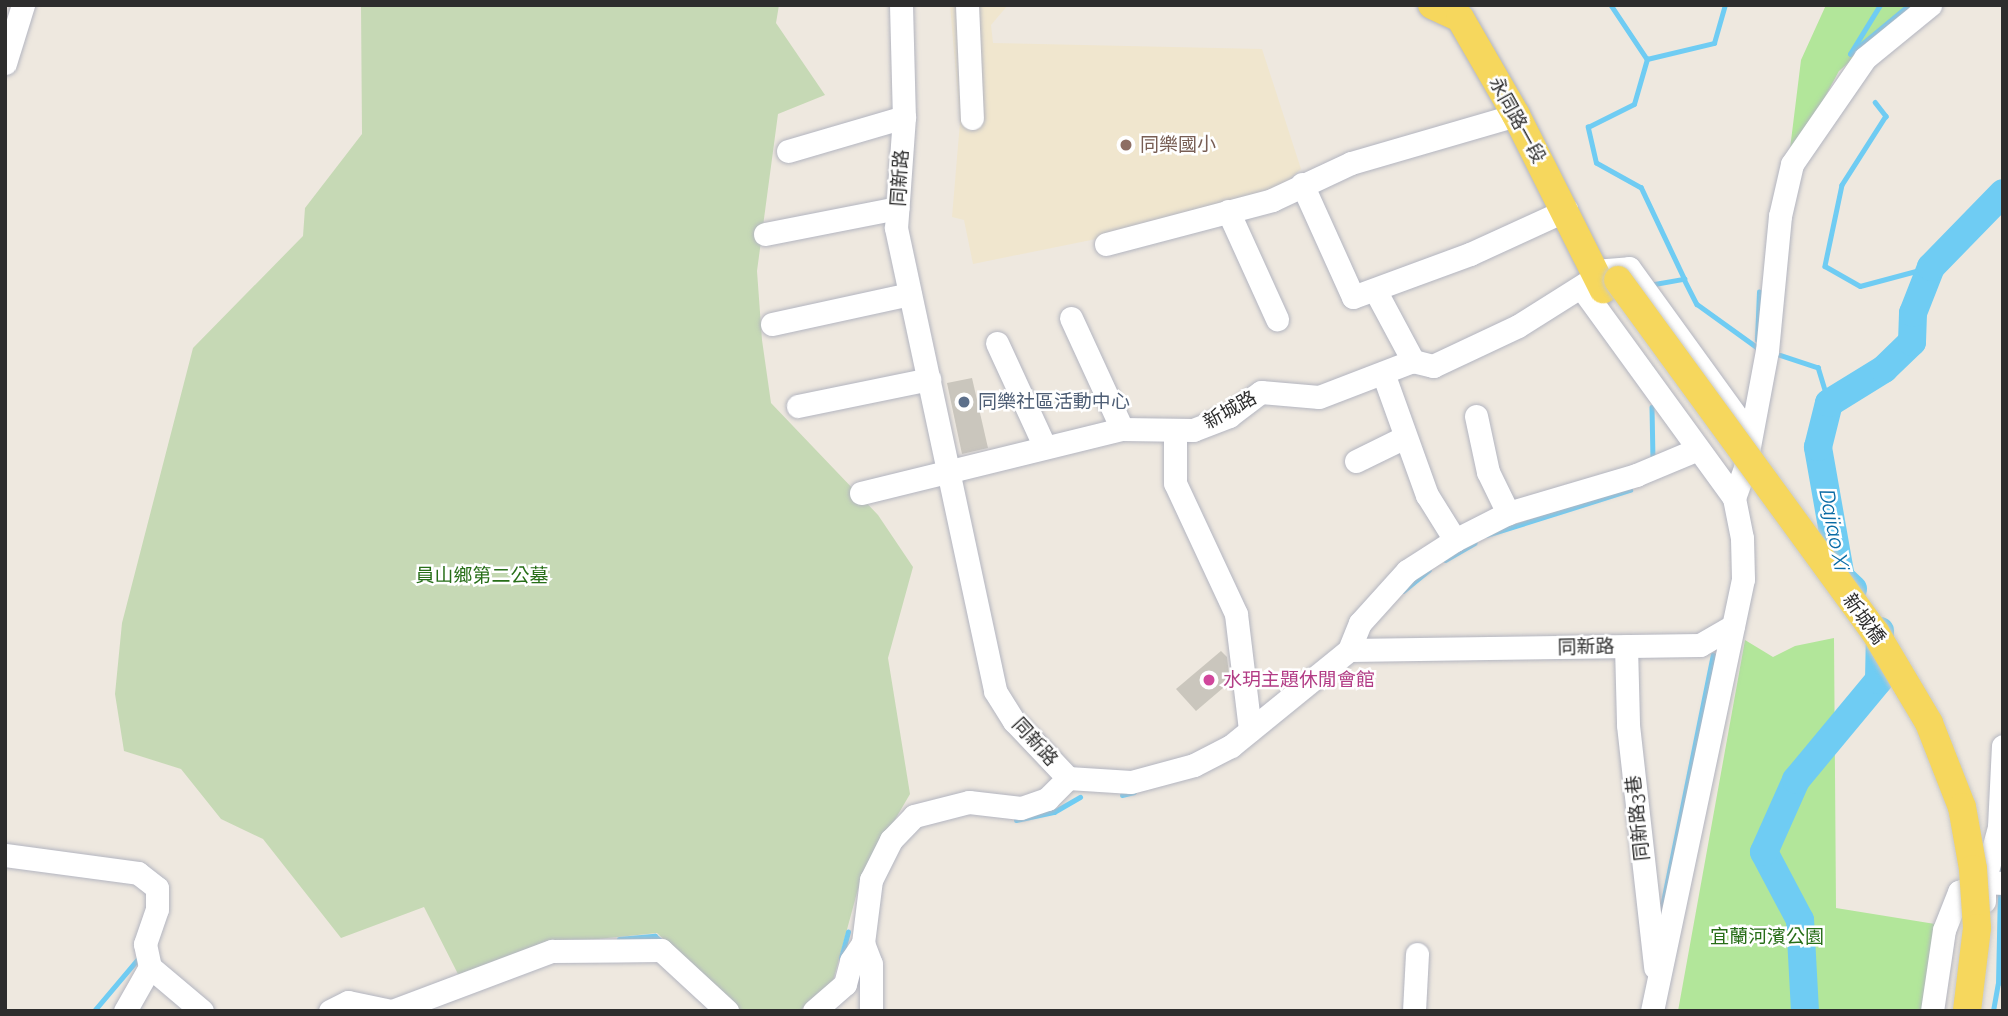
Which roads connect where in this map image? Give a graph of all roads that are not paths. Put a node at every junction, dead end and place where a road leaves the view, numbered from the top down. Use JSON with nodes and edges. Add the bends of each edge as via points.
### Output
{"nodes":[{"id":1,"x":23,"y":5,"type":"edge"},
{"id":2,"x":901,"y":5,"type":"edge"},
{"id":3,"x":967,"y":5,"type":"edge"},
{"id":4,"x":1432,"y":5,"type":"edge"},
{"id":5,"x":1930,"y":5,"type":"edge"},
{"id":6,"x":1463,"y":12,"type":"edge"},
{"id":7,"x":5,"y":63,"type":"edge"},
{"id":8,"x":1516,"y":115,"type":"junction"},
{"id":9,"x":904,"y":117,"type":"junction"},
{"id":10,"x":972,"y":118,"type":"dead end"},
{"id":11,"x":788,"y":151,"type":"dead end"},
{"id":12,"x":1302,"y":184,"type":"junction"},
{"id":13,"x":897,"y":208,"type":"junction"},
{"id":14,"x":1566,"y":210,"type":"junction"},
{"id":15,"x":1228,"y":211,"type":"junction"},
{"id":16,"x":765,"y":234,"type":"dead end"},
{"id":17,"x":1107,"y":244,"type":"dead end"},
{"id":18,"x":1602,"y":274,"type":"junction"},
{"id":19,"x":1375,"y":290,"type":"junction"},
{"id":20,"x":910,"y":294,"type":"junction"},
{"id":21,"x":1071,"y":318,"type":"dead end"},
{"id":22,"x":1277,"y":319,"type":"dead end"},
{"id":23,"x":772,"y":324,"type":"dead end"},
{"id":24,"x":997,"y":343,"type":"dead end"},
{"id":25,"x":1413,"y":361,"type":"junction"},
{"id":26,"x":1383,"y":373,"type":"junction"},
{"id":27,"x":929,"y":379,"type":"junction"},
{"id":28,"x":798,"y":406,"type":"dead end"},
{"id":29,"x":1476,"y":416,"type":"dead end"},
{"id":30,"x":1122,"y":429,"type":"junction"},
{"id":31,"x":1175,"y":431,"type":"junction"},
{"id":32,"x":1750,"y":435,"type":"junction"},
{"id":33,"x":1403,"y":438,"type":"junction"},
{"id":34,"x":1044,"y":445,"type":"junction"},
{"id":35,"x":1698,"y":449,"type":"junction"},
{"id":36,"x":1356,"y":461,"type":"dead end"},
{"id":37,"x":951,"y":470,"type":"junction"},
{"id":38,"x":861,"y":493,"type":"dead end"},
{"id":39,"x":1734,"y":498,"type":"junction"},
{"id":40,"x":1508,"y":513,"type":"junction"},
{"id":41,"x":1455,"y":540,"type":"junction"},
{"id":42,"x":1733,"y":626,"type":"junction"},
{"id":43,"x":1626,"y":646,"type":"junction"},
{"id":44,"x":1349,"y":650,"type":"junction"},
{"id":45,"x":1250,"y":730,"type":"junction"},
{"id":46,"x":2003,"y":746,"type":"edge"},
{"id":47,"x":1068,"y":778,"type":"junction"},
{"id":48,"x":5,"y":855,"type":"edge"},
{"id":49,"x":1994,"y":883,"type":"edge"},
{"id":50,"x":863,"y":943,"type":"junction"},
{"id":51,"x":1417,"y":954,"type":"dead end"},
{"id":52,"x":150,"y":967,"type":"junction"},
{"id":53,"x":1655,"y":1000,"type":"edge"},
{"id":54,"x":125,"y":1011,"type":"edge"},
{"id":55,"x":202,"y":1011,"type":"edge"},
{"id":56,"x":330,"y":1011,"type":"edge"},
{"id":57,"x":391,"y":1011,"type":"edge"},
{"id":58,"x":727,"y":1011,"type":"edge"},
{"id":59,"x":814,"y":1011,"type":"edge"},
{"id":60,"x":871,"y":1011,"type":"edge"},
{"id":61,"x":1414,"y":1011,"type":"edge"},
{"id":62,"x":1932,"y":1011,"type":"edge"},
{"id":63,"x":1950,"y":1011,"type":"edge"},
{"id":64,"x":1967,"y":1011,"type":"edge"},
{"id":65,"x":1977,"y":1011,"type":"edge"}],
"edges":[{"from":1,"to":7,"type":"street"},
{"from":2,"to":9,"type":"street","name":"同新路"},
{"from":3,"to":10,"type":"street"},
{"from":4,"to":6,"type":"main road","name":"永同路一段"},
{"from":5,"to":32,"type":"street","via":[[1865,58],[1792,164],[1780,216],[1767,351]]},
{"from":6,"to":8,"type":"main road","name":"永同路一段"},
{"from":8,"to":12,"type":"street","via":[[1351,163]]},
{"from":8,"to":14,"type":"main road","name":"永同路一段"},
{"from":9,"to":11,"type":"street"},
{"from":9,"to":13,"type":"street","name":"同新路"},
{"from":12,"to":15,"type":"street","via":[[1272,200]]},
{"from":12,"to":19,"type":"street","via":[[1353,297]]},
{"from":13,"to":16,"type":"street"},
{"from":13,"to":20,"type":"street","name":"同新路","via":[[896,228]]},
{"from":14,"to":18,"type":"main road","name":"永同路一段"},
{"from":14,"to":19,"type":"street"},
{"from":15,"to":17,"type":"street"},
{"from":15,"to":22,"type":"street"},
{"from":18,"to":25,"type":"street","name":"新城路","via":[[1518,326],[1433,366]]},
{"from":18,"to":32,"type":"street","via":[[1629,268]]},
{"from":18,"to":35,"type":"street","via":[[1586,294]]},
{"from":18,"to":63,"type":"main road","name":"新城橋","via":[[1899,697],[1934,769],[1961,870],[1962,928]]},
{"from":18,"to":64,"type":"main road","name":"新城橋","bridge":true,"via":[[1875,632],[1929,723],[1962,807],[1973,869],[1977,928]]},
{"from":19,"to":25,"type":"street"},
{"from":20,"to":23,"type":"street"},
{"from":20,"to":27,"type":"street","name":"同新路"},
{"from":21,"to":30,"type":"street"},
{"from":24,"to":34,"type":"street"},
{"from":25,"to":26,"type":"street","name":"新城路"},
{"from":26,"to":31,"type":"street","name":"新城路","via":[[1319,397],[1261,392],[1229,416],[1193,430]]},
{"from":26,"to":33,"type":"street"},
{"from":27,"to":28,"type":"street"},
{"from":27,"to":37,"type":"street","name":"同新路"},
{"from":29,"to":40,"type":"street","via":[[1488,472]]},
{"from":30,"to":31,"type":"street","name":"新城路"},
{"from":30,"to":34,"type":"street","name":"新城路"},
{"from":31,"to":45,"type":"street","via":[[1175,484],[1236,614]]},
{"from":32,"to":39,"type":"street"},
{"from":33,"to":36,"type":"street"},
{"from":33,"to":41,"type":"street","via":[[1427,495]]},
{"from":34,"to":37,"type":"street","name":"新城路"},
{"from":35,"to":39,"type":"street"},
{"from":35,"to":40,"type":"street","via":[[1636,475]]},
{"from":37,"to":38,"type":"street","name":"新城路"},
{"from":37,"to":47,"type":"street","name":"同新路","via":[[995,691],[1014,721]]},
{"from":39,"to":42,"type":"street","via":[[1742,538],[1743,579]]},
{"from":40,"to":41,"type":"street"},
{"from":41,"to":44,"type":"street","via":[[1407,571],[1360,623]]},
{"from":42,"to":43,"type":"street","name":"同新路","via":[[1700,645]]},
{"from":42,"to":53,"type":"street","via":[[1723,654]]},
{"from":43,"to":44,"type":"street","name":"同新路"},
{"from":43,"to":53,"type":"street","name":"同新路3巷","via":[[1628,725]]},
{"from":44,"to":45,"type":"street","name":"同新路"},
{"from":45,"to":47,"type":"street","name":"同新路","via":[[1194,765],[1131,782]]},
{"from":46,"to":49,"type":"street"},
{"from":47,"to":50,"type":"street","via":[[1047,799],[1021,808],[969,802],[914,816],[891,840],[871,880]]},
{"from":48,"to":52,"type":"street","via":[[138,873],[158,887],[157,909],[145,944]]},
{"from":49,"to":62,"type":"street","via":[[1959,892],[1944,930]]},
{"from":49,"to":65,"type":"street"},
{"from":50,"to":59,"type":"street","via":[[851,961],[845,984]]},
{"from":50,"to":60,"type":"street","via":[[871,964]]},
{"from":51,"to":61,"type":"street"},
{"from":52,"to":54,"type":"street"},
{"from":52,"to":55,"type":"street"},
{"from":56,"to":57,"type":"street","via":[[348,1002]]},
{"from":57,"to":58,"type":"street","via":[[552,951],[647,950],[661,950]]}]}
